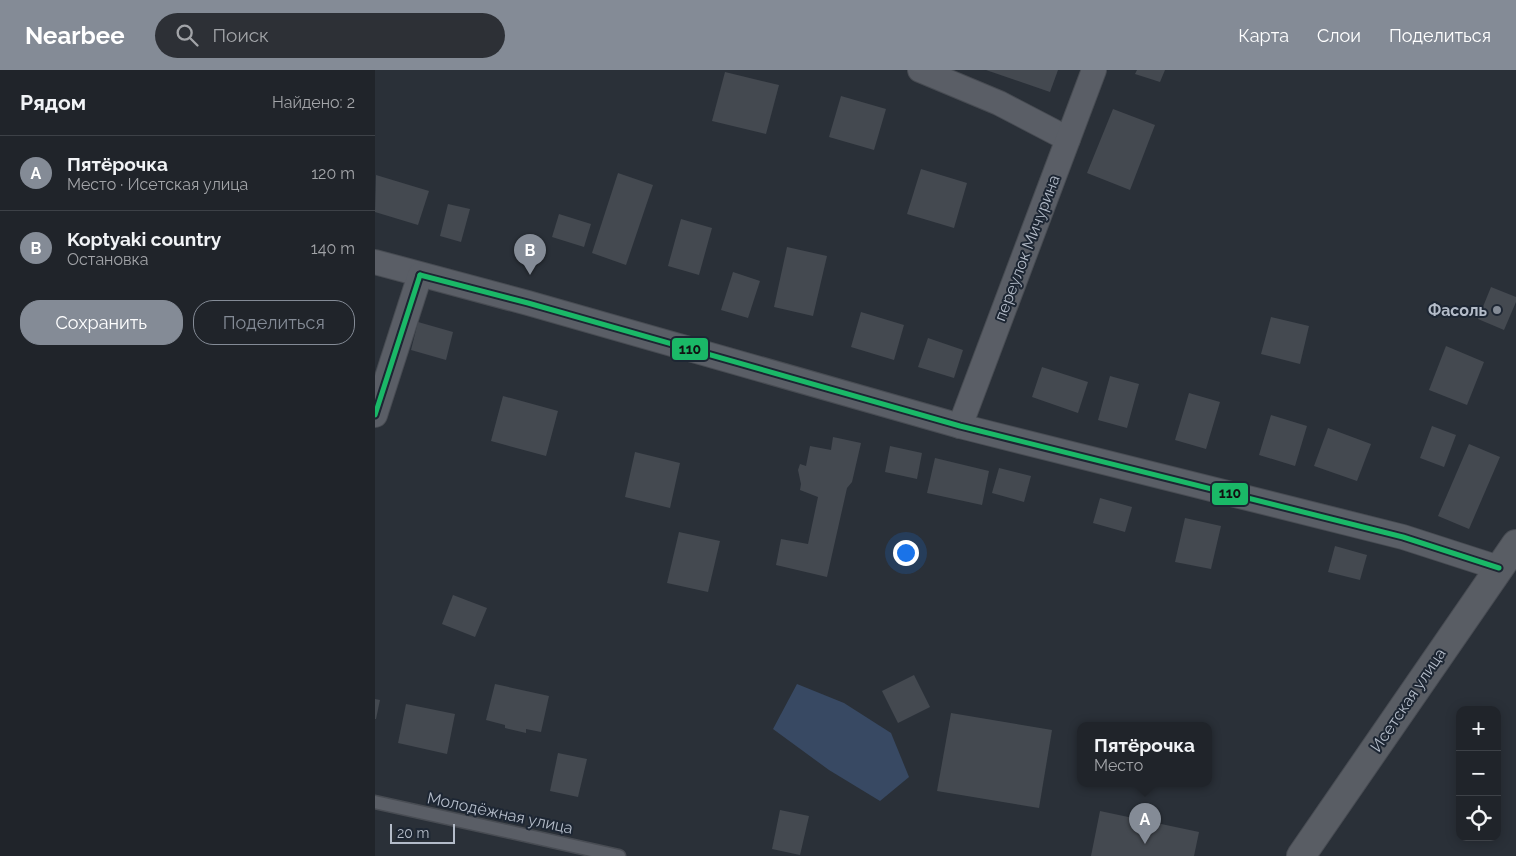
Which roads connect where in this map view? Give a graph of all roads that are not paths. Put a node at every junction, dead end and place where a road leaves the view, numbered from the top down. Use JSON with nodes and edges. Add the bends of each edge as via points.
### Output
{"nodes":[{"id":1,"x":920,"y":70,"type":"edge"},
{"id":2,"x":1094,"y":70,"type":"edge"},
{"id":3,"x":1069,"y":140,"type":"junction"},
{"id":4,"x":375,"y":262,"type":"edge"},
{"id":5,"x":420,"y":275,"type":"junction"},
{"id":6,"x":375,"y":415,"type":"edge"},
{"id":7,"x":960,"y":426,"type":"junction"},
{"id":8,"x":1516,"y":544,"type":"edge"},
{"id":9,"x":1499,"y":568,"type":"junction"},
{"id":10,"x":375,"y":802,"type":"edge"},
{"id":11,"x":619,"y":856,"type":"edge"},
{"id":12,"x":1301,"y":856,"type":"edge"}],
"edges":[{"from":1,"to":3,"type":"street","via":[[999,104]]},
{"from":2,"to":3,"type":"street","name":"переулок Мичурина"},
{"from":3,"to":7,"type":"street","name":"переулок Мичурина"},
{"from":4,"to":5,"type":"street"},
{"from":5,"to":6,"type":"street"},
{"from":5,"to":7,"type":"street"},
{"from":7,"to":9,"type":"street","via":[[1403,537]]},
{"from":8,"to":9,"type":"main road","name":"Исетская улица"},
{"from":9,"to":12,"type":"main road","name":"Исетская улица"},
{"from":10,"to":11,"type":"lane","name":"Молодёжная улица"}]}
